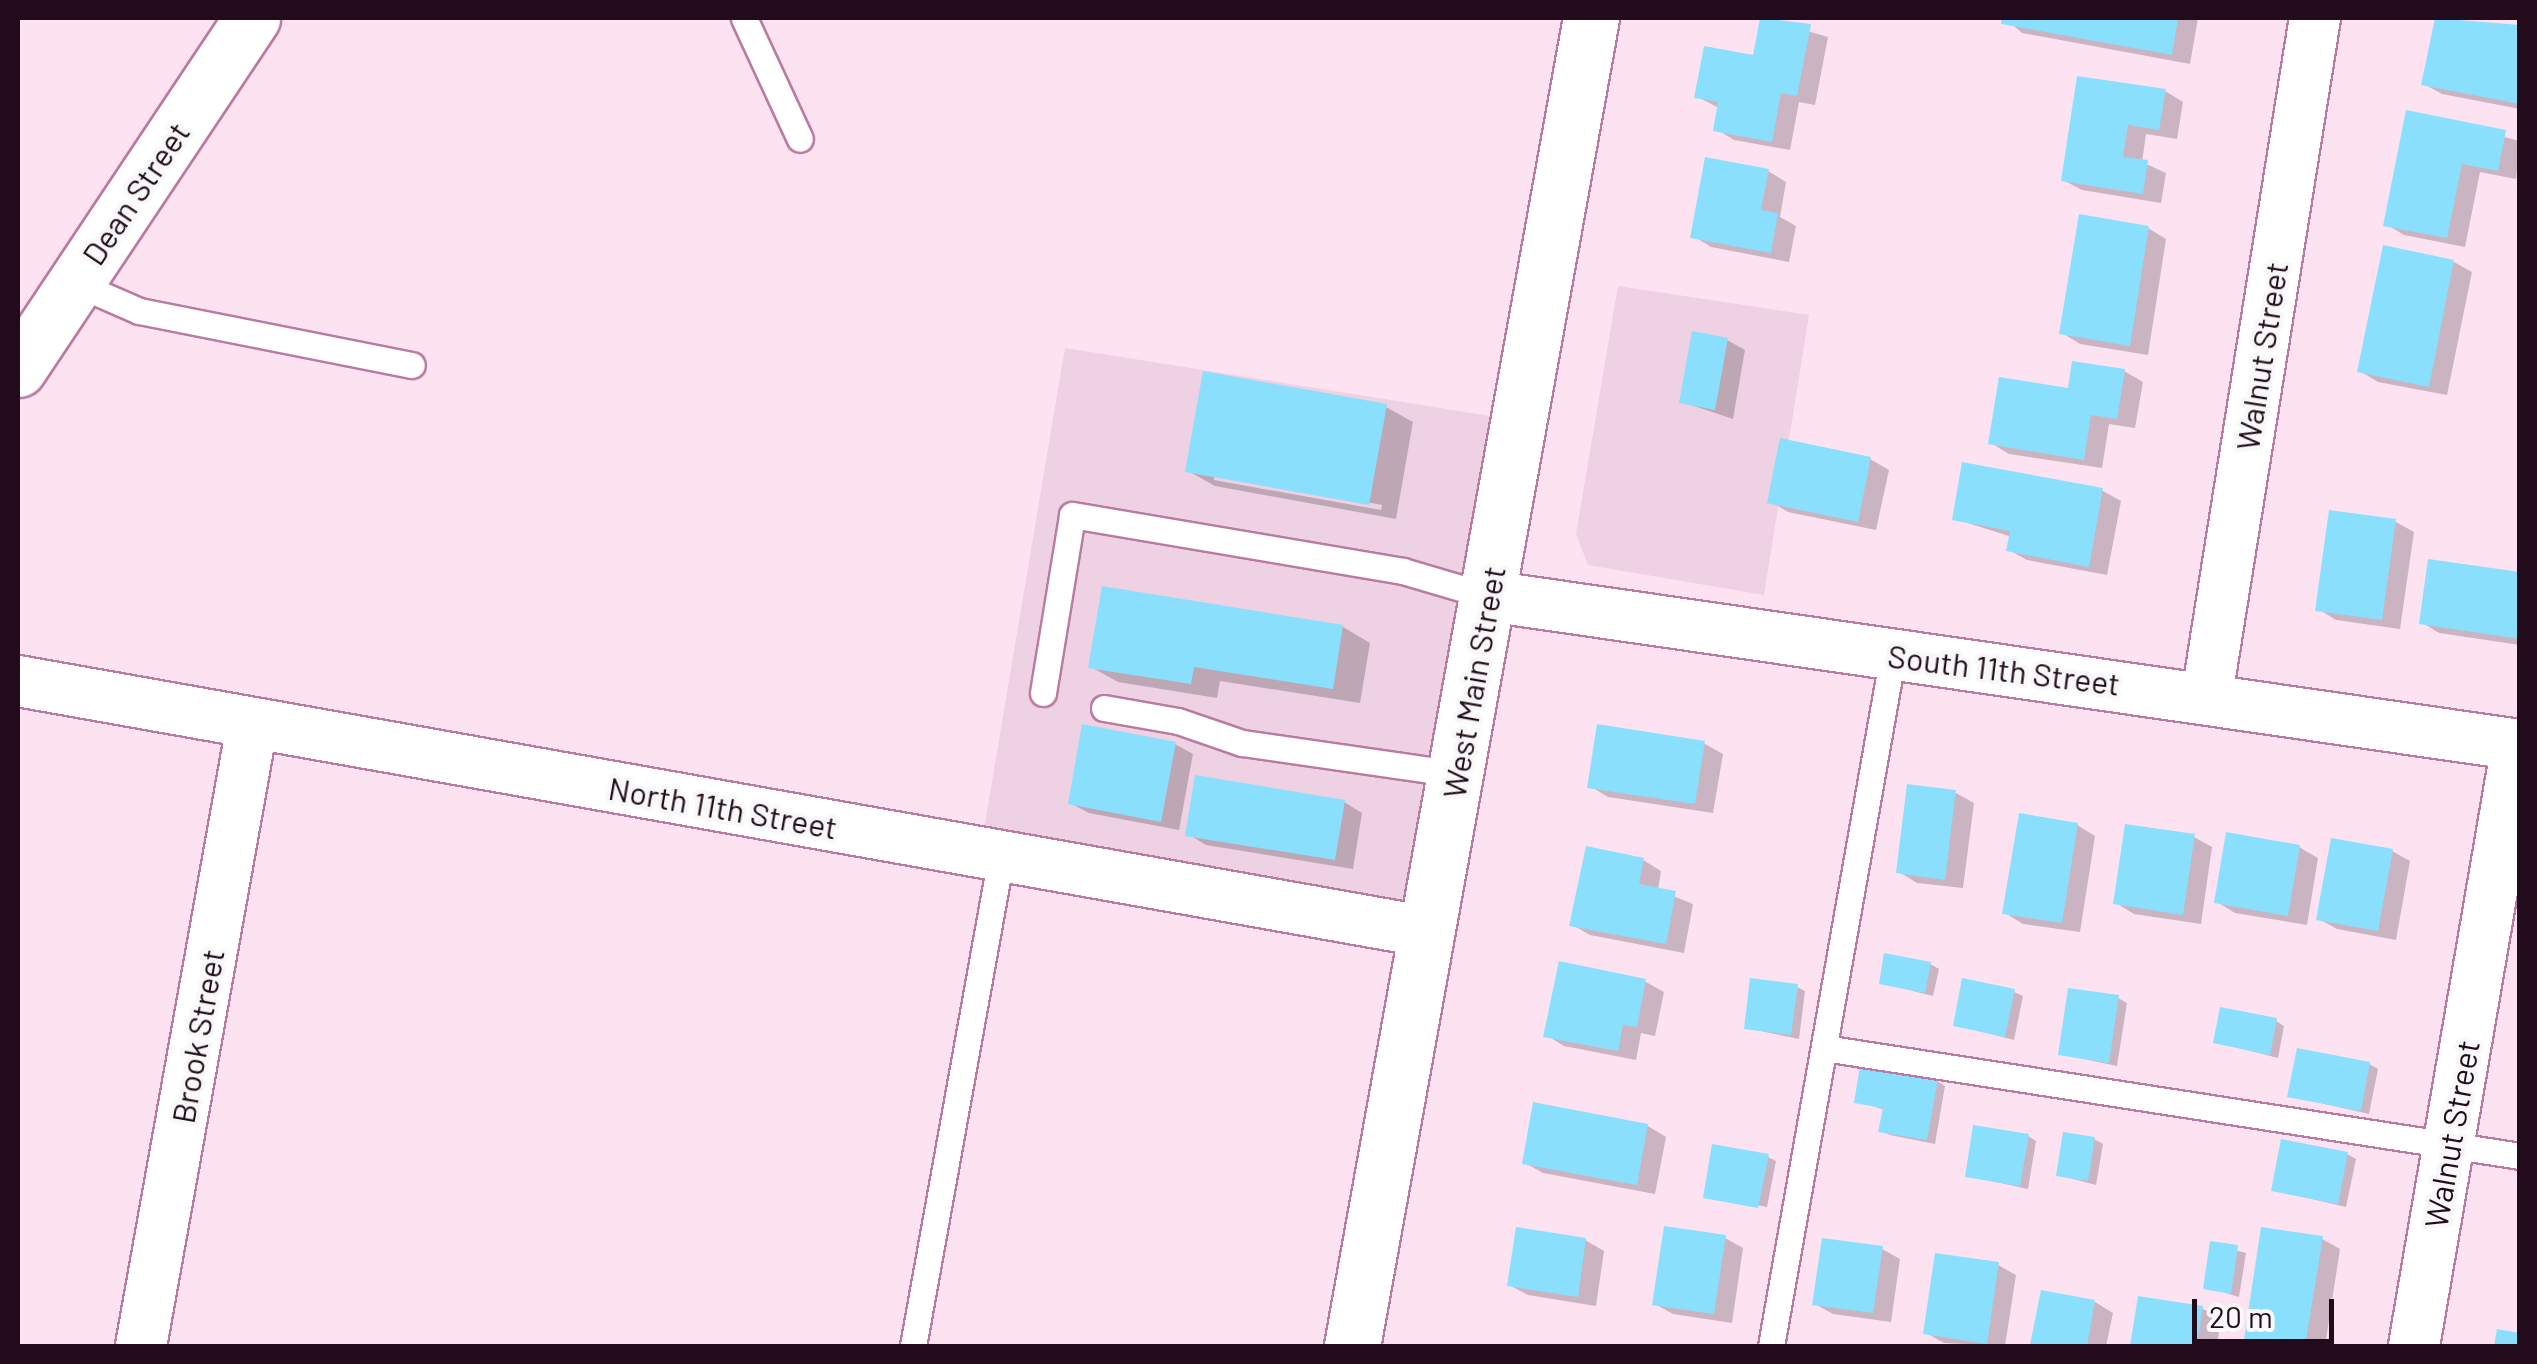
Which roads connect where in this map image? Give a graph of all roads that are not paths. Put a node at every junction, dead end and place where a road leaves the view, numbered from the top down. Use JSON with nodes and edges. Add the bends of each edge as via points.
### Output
{"nodes":[{"id":1,"x":252,"y":18,"type":"edge"},
{"id":2,"x":744,"y":18,"type":"edge"},
{"id":3,"x":1591,"y":18,"type":"edge"},
{"id":4,"x":2315,"y":18,"type":"edge"},
{"id":5,"x":800,"y":140,"type":"dead end"},
{"id":6,"x":75,"y":284,"type":"junction"},
{"id":7,"x":412,"y":365,"type":"dead end"},
{"id":8,"x":18,"y":369,"type":"edge"},
{"id":9,"x":1488,"y":596,"type":"junction"},
{"id":10,"x":1893,"y":654,"type":"junction"},
{"id":11,"x":18,"y":682,"type":"edge"},
{"id":12,"x":1042,"y":693,"type":"dead end"},
{"id":13,"x":2207,"y":695,"type":"junction"},
{"id":14,"x":1104,"y":708,"type":"dead end"},
{"id":15,"x":252,"y":726,"type":"junction"},
{"id":16,"x":2518,"y":745,"type":"edge"},
{"id":17,"x":1457,"y":774,"type":"junction"},
{"id":18,"x":1001,"y":856,"type":"junction"},
{"id":19,"x":1429,"y":932,"type":"junction"},
{"id":20,"x":1824,"y":1048,"type":"junction"},
{"id":21,"x":2448,"y":1146,"type":"junction"},
{"id":22,"x":2520,"y":1156,"type":"edge"},
{"id":23,"x":141,"y":1346,"type":"edge"},
{"id":24,"x":914,"y":1346,"type":"edge"},
{"id":25,"x":1352,"y":1346,"type":"edge"},
{"id":26,"x":1771,"y":1346,"type":"edge"},
{"id":27,"x":2414,"y":1346,"type":"edge"}],
"edges":[{"from":1,"to":6,"type":"main road","name":"Dean Street"},
{"from":2,"to":5,"type":"lane"},
{"from":3,"to":9,"type":"main road","name":"West Main Street"},
{"from":4,"to":13,"type":"street","name":"Walnut Street"},
{"from":6,"to":7,"type":"lane","via":[[140,311]]},
{"from":6,"to":8,"type":"main road","name":"Dean Street"},
{"from":9,"to":10,"type":"street","name":"South 11th Street"},
{"from":9,"to":12,"type":"lane","via":[[1403,571],[1072,515]]},
{"from":9,"to":17,"type":"main road","name":"West Main Street"},
{"from":10,"to":13,"type":"street","name":"South 11th Street"},
{"from":10,"to":20,"type":"lane"},
{"from":11,"to":15,"type":"street","name":"North 11th Street"},
{"from":13,"to":16,"type":"street","name":"South 11th Street"},
{"from":14,"to":17,"type":"lane","via":[[1242,743]]},
{"from":15,"to":18,"type":"street","name":"North 11th Street"},
{"from":15,"to":23,"type":"street","name":"Brook Street"},
{"from":16,"to":21,"type":"street","name":"Walnut Street"},
{"from":17,"to":19,"type":"main road","name":"West Main Street"},
{"from":18,"to":19,"type":"street","name":"North 11th Street"},
{"from":18,"to":24,"type":"lane"},
{"from":19,"to":25,"type":"main road","name":"West Main Street"},
{"from":20,"to":21,"type":"lane"},
{"from":20,"to":26,"type":"lane"},
{"from":21,"to":22,"type":"lane"},
{"from":21,"to":27,"type":"street","name":"Walnut Street"}]}
